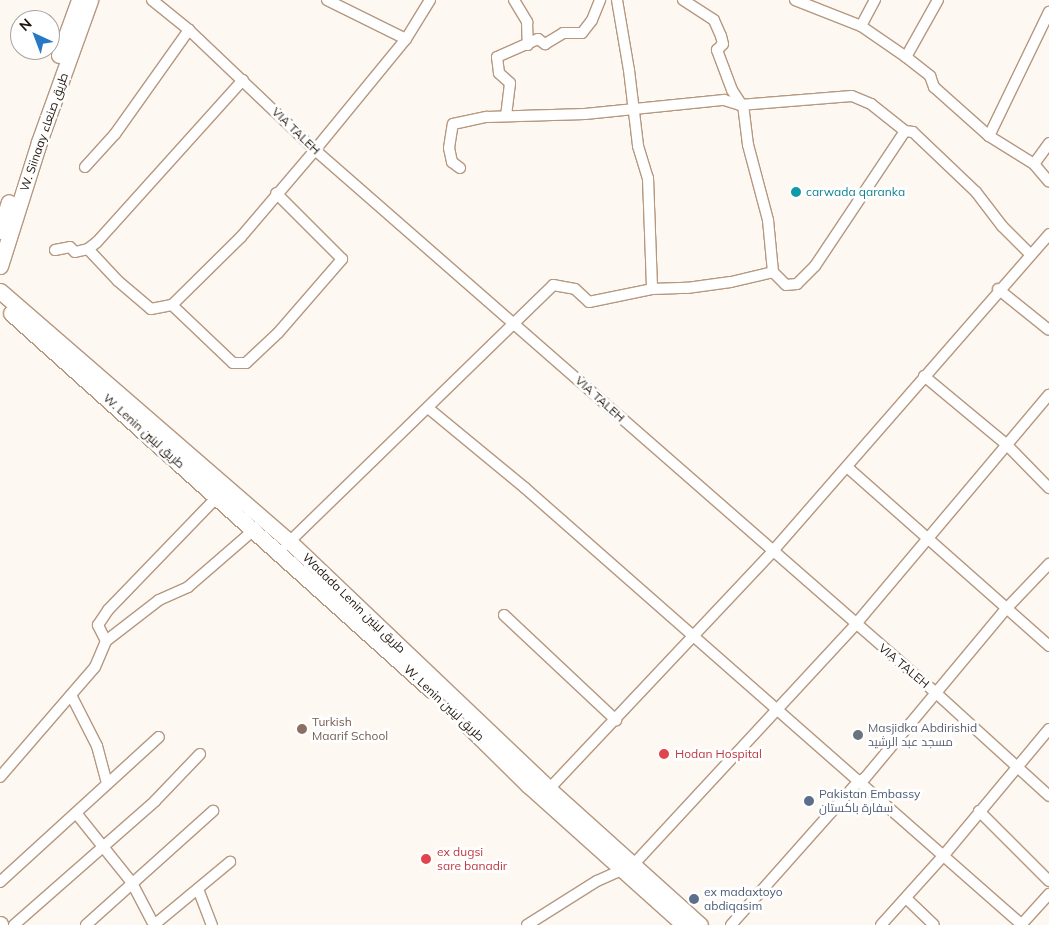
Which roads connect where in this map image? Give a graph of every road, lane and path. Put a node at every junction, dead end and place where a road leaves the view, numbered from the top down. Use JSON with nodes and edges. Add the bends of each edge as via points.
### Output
{"nodes":[{"id":1,"x":79,"y":0,"type":"edge"},
{"id":2,"x":90,"y":0,"type":"edge"},
{"id":3,"x":152,"y":0,"type":"edge"},
{"id":4,"x":327,"y":0,"type":"edge"},
{"id":5,"x":430,"y":0,"type":"edge"},
{"id":6,"x":514,"y":0,"type":"edge"},
{"id":7,"x":600,"y":0,"type":"edge"},
{"id":8,"x":617,"y":0,"type":"edge"},
{"id":9,"x":683,"y":0,"type":"edge"},
{"id":10,"x":875,"y":0,"type":"edge"},
{"id":11,"x":938,"y":0,"type":"edge"},
{"id":12,"x":802,"y":2,"type":"edge"},
{"id":13,"x":1049,"y":12,"type":"edge"},
{"id":14,"x":862,"y":26,"type":"junction"},
{"id":15,"x":189,"y":30,"type":"junction"},
{"id":16,"x":406,"y":39,"type":"junction"},
{"id":17,"x":528,"y":45,"type":"junction"},
{"id":18,"x":906,"y":57,"type":"junction"},
{"id":19,"x":243,"y":80,"type":"junction"},
{"id":20,"x":740,"y":105,"type":"junction"},
{"id":21,"x":632,"y":109,"type":"junction"},
{"id":22,"x":506,"y":116,"type":"junction"},
{"id":23,"x":905,"y":131,"type":"junction"},
{"id":24,"x":989,"y":136,"type":"junction"},
{"id":25,"x":1049,"y":143,"type":"edge"},
{"id":26,"x":315,"y":150,"type":"junction"},
{"id":27,"x":1034,"y":164,"type":"junction"},
{"id":28,"x":85,"y":166,"type":"dead end"},
{"id":29,"x":460,"y":168,"type":"dead end"},
{"id":30,"x":1049,"y":182,"type":"edge"},
{"id":31,"x":276,"y":193,"type":"junction"},
{"id":32,"x":13,"y":208,"type":"junction"},
{"id":33,"x":0,"y":231,"type":"edge"},
{"id":34,"x":1049,"y":234,"type":"edge"},
{"id":35,"x":88,"y":249,"type":"junction"},
{"id":36,"x":55,"y":250,"type":"dead end"},
{"id":37,"x":1030,"y":254,"type":"junction"},
{"id":38,"x":0,"y":266,"type":"edge"},
{"id":39,"x":773,"y":272,"type":"junction"},
{"id":40,"x":652,"y":288,"type":"junction"},
{"id":41,"x":998,"y":289,"type":"junction"},
{"id":42,"x":0,"y":291,"type":"edge"},
{"id":43,"x":0,"y":304,"type":"edge"},
{"id":44,"x":172,"y":305,"type":"junction"},
{"id":45,"x":514,"y":323,"type":"junction"},
{"id":46,"x":1049,"y":330,"type":"edge"},
{"id":47,"x":86,"y":370,"type":"junction"},
{"id":48,"x":924,"y":376,"type":"junction"},
{"id":49,"x":1049,"y":395,"type":"edge"},
{"id":50,"x":428,"y":408,"type":"junction"},
{"id":51,"x":1006,"y":444,"type":"junction"},
{"id":52,"x":847,"y":467,"type":"junction"},
{"id":53,"x":1049,"y":488,"type":"edge"},
{"id":54,"x":217,"y":497,"type":"junction"},
{"id":55,"x":255,"y":529,"type":"junction"},
{"id":56,"x":930,"y":538,"type":"junction"},
{"id":57,"x":285,"y":547,"type":"junction"},
{"id":58,"x":772,"y":552,"type":"junction"},
{"id":59,"x":1049,"y":564,"type":"edge"},
{"id":60,"x":1005,"y":610,"type":"junction"},
{"id":61,"x":504,"y":614,"type":"dead end"},
{"id":62,"x":855,"y":625,"type":"junction"},
{"id":63,"x":693,"y":636,"type":"junction"},
{"id":64,"x":106,"y":641,"type":"junction"},
{"id":65,"x":1049,"y":646,"type":"edge"},
{"id":66,"x":936,"y":692,"type":"junction"},
{"id":67,"x":70,"y":695,"type":"junction"},
{"id":68,"x":777,"y":712,"type":"junction"},
{"id":69,"x":616,"y":720,"type":"junction"},
{"id":70,"x":1049,"y":729,"type":"edge"},
{"id":71,"x":159,"y":737,"type":"dead end"},
{"id":72,"x":200,"y":754,"type":"dead end"},
{"id":73,"x":1015,"y":768,"type":"junction"},
{"id":74,"x":0,"y":777,"type":"edge"},
{"id":75,"x":107,"y":782,"type":"junction"},
{"id":76,"x":858,"y":782,"type":"junction"},
{"id":77,"x":549,"y":789,"type":"junction"},
{"id":78,"x":1049,"y":796,"type":"edge"},
{"id":79,"x":213,"y":811,"type":"dead end"},
{"id":80,"x":979,"y":811,"type":"junction"},
{"id":81,"x":76,"y":813,"type":"junction"},
{"id":82,"x":103,"y":849,"type":"junction"},
{"id":83,"x":944,"y":855,"type":"junction"},
{"id":84,"x":230,"y":862,"type":"dead end"},
{"id":85,"x":628,"y":868,"type":"junction"},
{"id":86,"x":1049,"y":881,"type":"edge"},
{"id":87,"x":0,"y":882,"type":"edge"},
{"id":88,"x":132,"y":883,"type":"junction"},
{"id":89,"x":198,"y":889,"type":"junction"},
{"id":90,"x":1049,"y":894,"type":"edge"},
{"id":91,"x":907,"y":899,"type":"junction"},
{"id":92,"x":158,"y":924,"type":"edge"},
{"id":93,"x":14,"y":925,"type":"edge"},
{"id":94,"x":86,"y":925,"type":"edge"},
{"id":95,"x":212,"y":925,"type":"edge"},
{"id":96,"x":527,"y":925,"type":"edge"},
{"id":97,"x":684,"y":925,"type":"edge"},
{"id":98,"x":700,"y":925,"type":"edge"},
{"id":99,"x":731,"y":925,"type":"edge"},
{"id":100,"x":881,"y":925,"type":"edge"},
{"id":101,"x":934,"y":925,"type":"edge"},
{"id":102,"x":1022,"y":925,"type":"edge"}],
"edges":[{"from":1,"to":32,"type":"main road"},
{"from":2,"to":32,"type":"main road","name":"W. Siinaay طريق صنعاء"},
{"from":3,"to":15,"type":"street","name":"VIA TALEH"},
{"from":4,"to":16,"type":"street"},
{"from":5,"to":16,"type":"street"},
{"from":6,"to":17,"type":"street","via":[[527,22]]},
{"from":7,"to":17,"type":"street","via":[[592,20],[582,33],[563,33],[545,44],[538,40]]},
{"from":8,"to":21,"type":"street","via":[[630,70]]},
{"from":9,"to":20,"type":"street","via":[[714,20],[723,44],[717,50]]},
{"from":10,"to":14,"type":"street"},
{"from":11,"to":18,"type":"street"},
{"from":12,"to":14,"type":"street"},
{"from":13,"to":24,"type":"street"},
{"from":14,"to":18,"type":"street"},
{"from":15,"to":19,"type":"street","name":"VIA TALEH"},
{"from":15,"to":28,"type":"street","via":[[115,134]]},
{"from":16,"to":26,"type":"street"},
{"from":17,"to":22,"type":"street","via":[[503,54],[495,61],[499,73],[510,84]]},
{"from":18,"to":24,"type":"street","via":[[930,76],[934,87]]},
{"from":19,"to":26,"type":"street","name":"VIA TALEH"},
{"from":19,"to":35,"type":"street","via":[[108,231]]},
{"from":20,"to":21,"type":"street","via":[[724,100],[699,105],[655,105]]},
{"from":20,"to":23,"type":"street","via":[[852,96],[871,104]]},
{"from":20,"to":39,"type":"street","via":[[768,220]]},
{"from":21,"to":22,"type":"street"},
{"from":21,"to":40,"type":"street","via":[[648,178]]},
{"from":22,"to":29,"type":"street","via":[[453,124],[449,148],[452,162]]},
{"from":23,"to":37,"type":"street","via":[[913,132],[976,192]]},
{"from":23,"to":39,"type":"street","via":[[815,266],[797,284],[786,285]]},
{"from":24,"to":27,"type":"street"},
{"from":25,"to":27,"type":"street"},
{"from":26,"to":31,"type":"street"},
{"from":26,"to":45,"type":"street","name":"VIA TALEH"},
{"from":27,"to":30,"type":"street"},
{"from":31,"to":44,"type":"street","via":[[241,237]]},
{"from":31,"to":44,"type":"street","via":[[342,259],[278,333],[246,363],[233,362]]},
{"from":32,"to":33,"type":"main road"},
{"from":32,"to":38,"type":"main road","name":"W. Siinaay طريق صنعاء"},
{"from":34,"to":37,"type":"street"},
{"from":35,"to":36,"type":"street","via":[[75,252],[70,248]]},
{"from":35,"to":44,"type":"street","via":[[151,309]]},
{"from":37,"to":41,"type":"street"},
{"from":39,"to":40,"type":"street","via":[[687,288]]},
{"from":40,"to":45,"type":"street","via":[[589,302],[575,289],[553,285]]},
{"from":41,"to":46,"type":"street"},
{"from":41,"to":48,"type":"street"},
{"from":42,"to":47,"type":"main road","name":"Wadada Lenin طريق لينين"},
{"from":43,"to":47,"type":"main road","name":"W. Lenin طريق لينين"},
{"from":45,"to":50,"type":"street"},
{"from":45,"to":58,"type":"street","name":"VIA TALEH"},
{"from":47,"to":54,"type":"main road","name":"W. Lenin طريق لينين"},
{"from":47,"to":57,"type":"main road","name":"Wadada Lenin طريق لينين"},
{"from":48,"to":51,"type":"street"},
{"from":48,"to":52,"type":"street"},
{"from":49,"to":51,"type":"street"},
{"from":50,"to":57,"type":"street"},
{"from":50,"to":63,"type":"street"},
{"from":51,"to":53,"type":"street"},
{"from":51,"to":56,"type":"street"},
{"from":52,"to":56,"type":"street"},
{"from":52,"to":58,"type":"street"},
{"from":54,"to":55,"type":"main road","name":"W. Lenin طريق لينين"},
{"from":54,"to":64,"type":"street","via":[[108,610],[98,625]]},
{"from":55,"to":57,"type":"main road","name":"W. Lenin طريق لينين"},
{"from":55,"to":64,"type":"street","via":[[188,587],[159,600]]},
{"from":56,"to":60,"type":"street"},
{"from":56,"to":62,"type":"street"},
{"from":57,"to":77,"type":"main road","name":"Wadada Lenin طريق لينين"},
{"from":57,"to":85,"type":"main road","name":"W. Lenin طريق لينين"},
{"from":58,"to":62,"type":"street","name":"VIA TALEH"},
{"from":58,"to":63,"type":"street"},
{"from":59,"to":60,"type":"street"},
{"from":60,"to":65,"type":"street"},
{"from":60,"to":66,"type":"street"},
{"from":61,"to":69,"type":"street"},
{"from":62,"to":66,"type":"street","name":"VIA TALEH"},
{"from":62,"to":68,"type":"street"},
{"from":63,"to":68,"type":"street"},
{"from":63,"to":69,"type":"street"},
{"from":64,"to":67,"type":"street","via":[[95,667]]},
{"from":66,"to":73,"type":"street","name":"VIA TALEH"},
{"from":66,"to":76,"type":"street","via":[[865,778]]},
{"from":67,"to":74,"type":"street"},
{"from":67,"to":75,"type":"street","via":[[97,746]]},
{"from":68,"to":76,"type":"street"},
{"from":68,"to":85,"type":"street"},
{"from":69,"to":77,"type":"street"},
{"from":70,"to":73,"type":"street"},
{"from":71,"to":75,"type":"street"},
{"from":72,"to":82,"type":"street"},
{"from":73,"to":78,"type":"street","name":"VIA TALEH"},
{"from":73,"to":80,"type":"street"},
{"from":75,"to":81,"type":"street"},
{"from":76,"to":83,"type":"street"},
{"from":76,"to":99,"type":"street"},
{"from":77,"to":85,"type":"main road","name":"Wadada Lenin طريق لينين"},
{"from":79,"to":88,"type":"street"},
{"from":80,"to":83,"type":"street"},
{"from":80,"to":86,"type":"street"},
{"from":81,"to":82,"type":"street"},
{"from":81,"to":87,"type":"street"},
{"from":82,"to":88,"type":"street"},
{"from":82,"to":93,"type":"street"},
{"from":83,"to":91,"type":"street"},
{"from":83,"to":102,"type":"street"},
{"from":84,"to":89,"type":"street"},
{"from":85,"to":96,"type":"street","via":[[597,881]]},
{"from":85,"to":97,"type":"main road","name":"W. Lenin طريق لينين"},
{"from":85,"to":98,"type":"main road","name":"Wadada Lenin طريق لينين"},
{"from":88,"to":92,"type":"street"},
{"from":88,"to":94,"type":"street"},
{"from":89,"to":92,"type":"street"},
{"from":89,"to":95,"type":"street"},
{"from":90,"to":102,"type":"street"},
{"from":91,"to":100,"type":"street"},
{"from":91,"to":101,"type":"street"}]}
